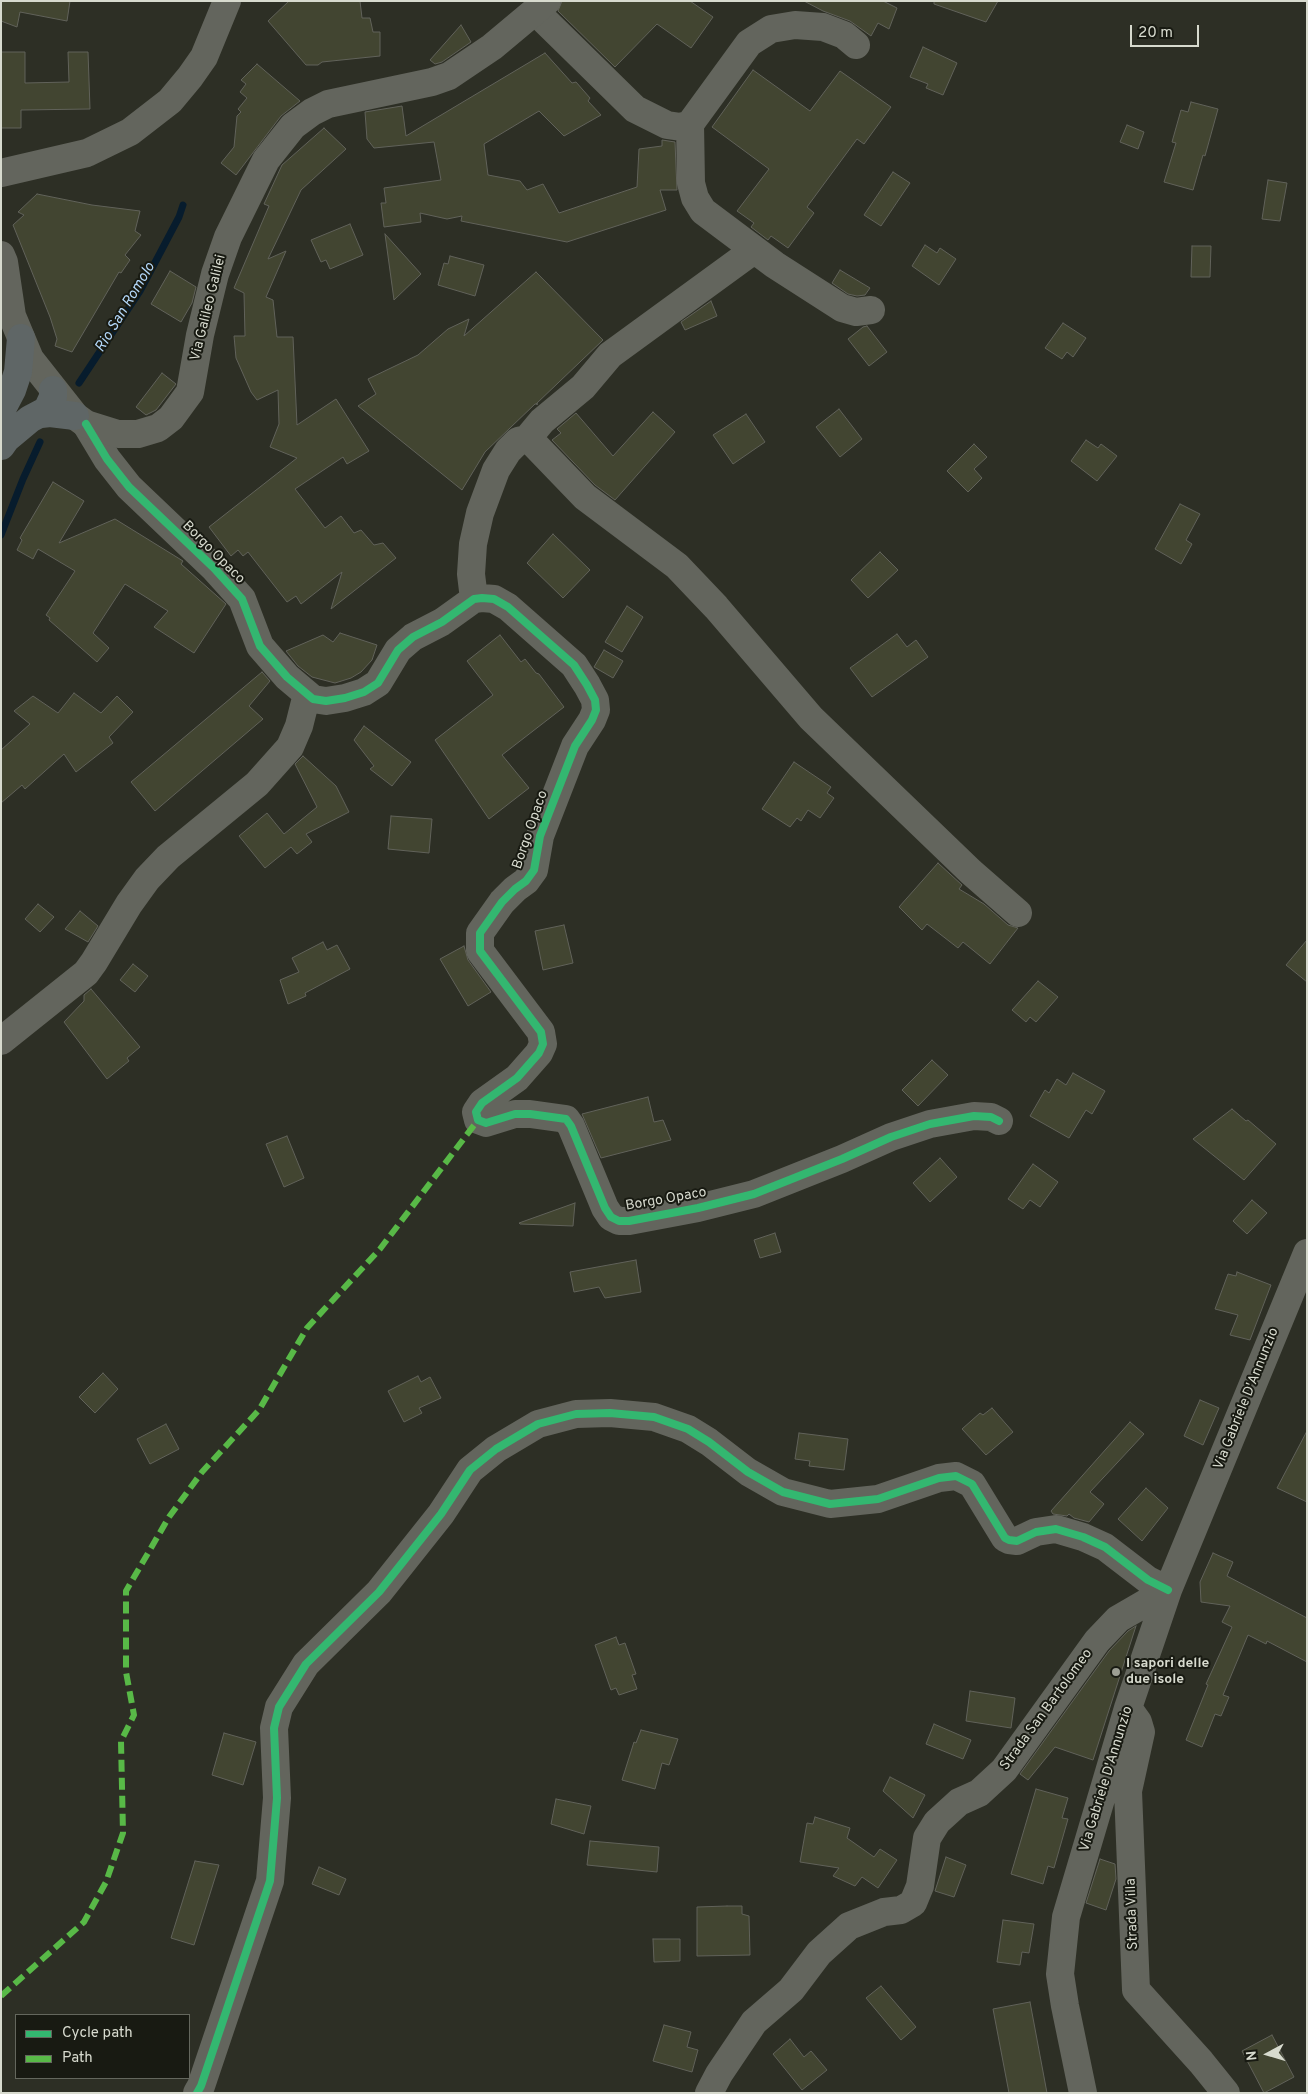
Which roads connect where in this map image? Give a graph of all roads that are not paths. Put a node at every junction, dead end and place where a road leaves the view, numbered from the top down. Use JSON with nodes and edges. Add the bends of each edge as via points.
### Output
{"nodes":[{"id":1,"x":227,"y":1,"type":"edge"},
{"id":2,"x":541,"y":6,"type":"edge"},
{"id":3,"x":856,"y":45,"type":"dead end"},
{"id":4,"x":690,"y":124,"type":"junction"},
{"id":5,"x":1,"y":173,"type":"edge"},
{"id":6,"x":754,"y":250,"type":"junction"},
{"id":7,"x":1,"y":255,"type":"edge"},
{"id":8,"x":8,"y":306,"type":"edge"},
{"id":9,"x":871,"y":310,"type":"dead end"},
{"id":10,"x":49,"y":384,"type":"junction"},
{"id":11,"x":7,"y":400,"type":"edge"},
{"id":12,"x":41,"y":414,"type":"junction"},
{"id":13,"x":80,"y":420,"type":"junction"},
{"id":14,"x":527,"y":439,"type":"junction"},
{"id":15,"x":1,"y":446,"type":"edge"},
{"id":16,"x":474,"y":599,"type":"junction"},
{"id":17,"x":307,"y":694,"type":"junction"},
{"id":18,"x":1018,"y":913,"type":"dead end"},
{"id":19,"x":1,"y":1041,"type":"edge"},
{"id":20,"x":999,"y":1121,"type":"dead end"},
{"id":21,"x":1307,"y":1254,"type":"edge"},
{"id":22,"x":1168,"y":1590,"type":"junction"},
{"id":23,"x":1128,"y":1708,"type":"junction"},
{"id":24,"x":197,"y":2093,"type":"edge"},
{"id":25,"x":709,"y":2093,"type":"edge"},
{"id":26,"x":1083,"y":2093,"type":"edge"},
{"id":27,"x":1226,"y":2093,"type":"edge"}],
"edges":[{"from":1,"to":5,"type":"street","via":[[200,64],[170,101],[130,132],[87,153]]},
{"from":2,"to":4,"type":"street","via":[[635,109],[666,125]]},
{"from":2,"to":13,"type":"street","name":"Via Galileo Galilei","via":[[492,47],[449,76],[328,104],[293,126],[266,160],[228,237],[200,335],[190,392],[171,418],[158,428],[138,434],[118,434]]},
{"from":3,"to":4,"type":"street","via":[[844,35],[823,27],[796,25],[771,29],[749,43]]},
{"from":4,"to":6,"type":"street","via":[[691,183],[695,198],[713,220]]},
{"from":6,"to":9,"type":"street","via":[[842,308],[856,312]]},
{"from":6,"to":14,"type":"street","via":[[610,355],[582,387],[542,421]]},
{"from":7,"to":8,"type":"street"},
{"from":8,"to":10,"type":"street","via":[[30,359]]},
{"from":8,"to":11,"type":"highway","via":[[18,372]]},
{"from":10,"to":11,"type":"highway","via":[[29,382]]},
{"from":10,"to":12,"type":"highway","via":[[51,404]]},
{"from":10,"to":13,"type":"street"},
{"from":12,"to":13,"type":"highway","via":[[66,414]]},
{"from":12,"to":15,"type":"highway","via":[[30,419]]},
{"from":13,"to":17,"type":"street","name":"Borgo Opaco","via":[[129,487],[242,599],[260,646]]},
{"from":14,"to":16,"type":"street","via":[[518,441],[508,451],[496,470],[480,513],[473,544],[471,574]]},
{"from":14,"to":18,"type":"street","via":[[585,497],[677,566],[812,718],[971,872]]},
{"from":16,"to":17,"type":"street","name":"Borgo Opaco","via":[[442,622],[413,637],[398,650],[378,683],[364,692],[326,701],[313,699]]},
{"from":16,"to":20,"type":"street","name":"Borgo Opaco","via":[[494,599],[508,607],[574,665],[595,700],[596,710],[575,746],[540,836],[534,870],[502,902],[480,933],[480,951],[541,1032],[543,1044],[516,1078],[482,1103],[476,1112],[478,1120],[486,1123],[514,1114],[566,1119],[605,1208],[611,1217],[619,1221],[698,1208],[754,1194],[930,1124],[974,1116]]},
{"from":17,"to":19,"type":"street","via":[[290,747],[264,776],[168,857],[147,879],[86,973]]},
{"from":21,"to":22,"type":"street","name":"Via Gabriele D'Annunzio"},
{"from":22,"to":23,"type":"street","name":"Via Gabriele D'Annunzio"},
{"from":22,"to":24,"type":"street","via":[[1083,1537],[1056,1529],[1036,1532],[1017,1541],[1005,1538],[972,1484],[956,1476],[938,1478],[878,1499],[830,1504],[783,1492],[748,1472],[688,1429],[654,1417],[576,1414],[538,1424],[496,1449],[470,1470],[441,1514],[379,1592],[306,1664],[279,1707],[274,1728],[277,1798],[270,1881]]},
{"from":22,"to":25,"type":"street","name":"Strada San Bartolomeo","via":[[1118,1619],[1097,1641],[1004,1770],[979,1793],[960,1802],[937,1822],[927,1838],[920,1886],[912,1903],[901,1910],[884,1912],[849,1926],[819,1953],[792,1990],[754,2022]]},
{"from":23,"to":26,"type":"street","name":"Via Gabriele D'Annunzio","via":[[1066,1917],[1060,1974]]},
{"from":23,"to":27,"type":"street","name":"Strada Villa","via":[[1141,1732],[1128,1791],[1136,1990]]}]}
